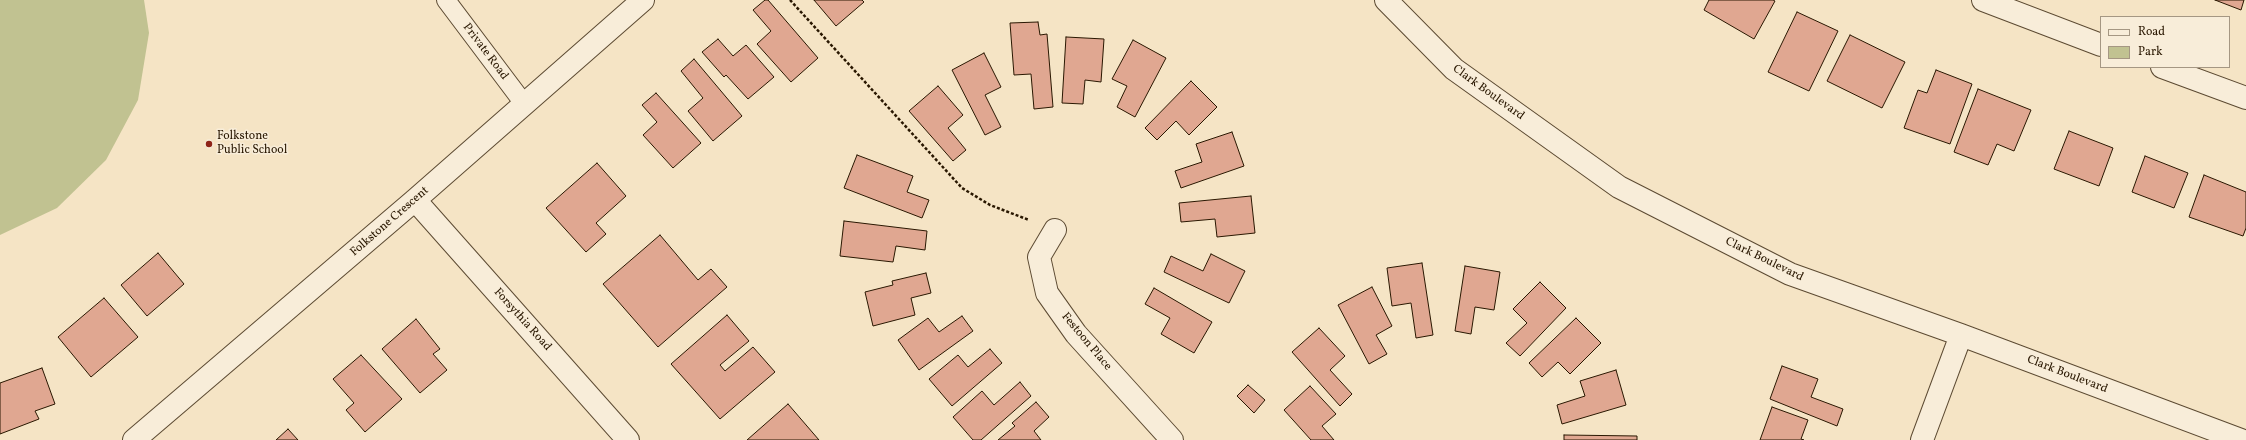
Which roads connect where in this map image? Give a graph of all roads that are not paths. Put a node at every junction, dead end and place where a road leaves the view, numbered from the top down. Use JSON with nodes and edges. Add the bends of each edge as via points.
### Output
{"nodes":[{"id":1,"x":446,"y":0,"type":"edge"},
{"id":2,"x":643,"y":0,"type":"edge"},
{"id":3,"x":1386,"y":0,"type":"edge"},
{"id":4,"x":1984,"y":0,"type":"edge"},
{"id":5,"x":2100,"y":45,"type":"edge"},
{"id":6,"x":2165,"y":68,"type":"edge"},
{"id":7,"x":2246,"y":98,"type":"edge"},
{"id":8,"x":525,"y":105,"type":"junction"},
{"id":9,"x":415,"y":200,"type":"junction"},
{"id":10,"x":1054,"y":230,"type":"road end"},
{"id":11,"x":1961,"y":335,"type":"junction"},
{"id":12,"x":134,"y":440,"type":"edge"},
{"id":13,"x":628,"y":440,"type":"edge"},
{"id":14,"x":1172,"y":440,"type":"edge"},
{"id":15,"x":1922,"y":440,"type":"edge"},
{"id":16,"x":2241,"y":440,"type":"edge"}],
"edges":[{"from":1,"to":8,"type":"lane","name":"Private Road"},
{"from":2,"to":8,"type":"street","name":"Folkstone Crescent"},
{"from":3,"to":11,"type":"street","name":"Clark Boulevard","via":[[1454,69],[1619,187],[1790,274]]},
{"from":4,"to":5,"type":"street"},
{"from":6,"to":7,"type":"street"},
{"from":8,"to":9,"type":"street","name":"Folkstone Crescent"},
{"from":9,"to":12,"type":"street","name":"Folkstone Crescent"},
{"from":9,"to":13,"type":"street","name":"Forsythia Road"},
{"from":10,"to":14,"type":"street","name":"Festoon Place","via":[[1039,257],[1047,293],[1076,334]]},
{"from":11,"to":15,"type":"street"},
{"from":11,"to":16,"type":"street","name":"Clark Boulevard"}]}
